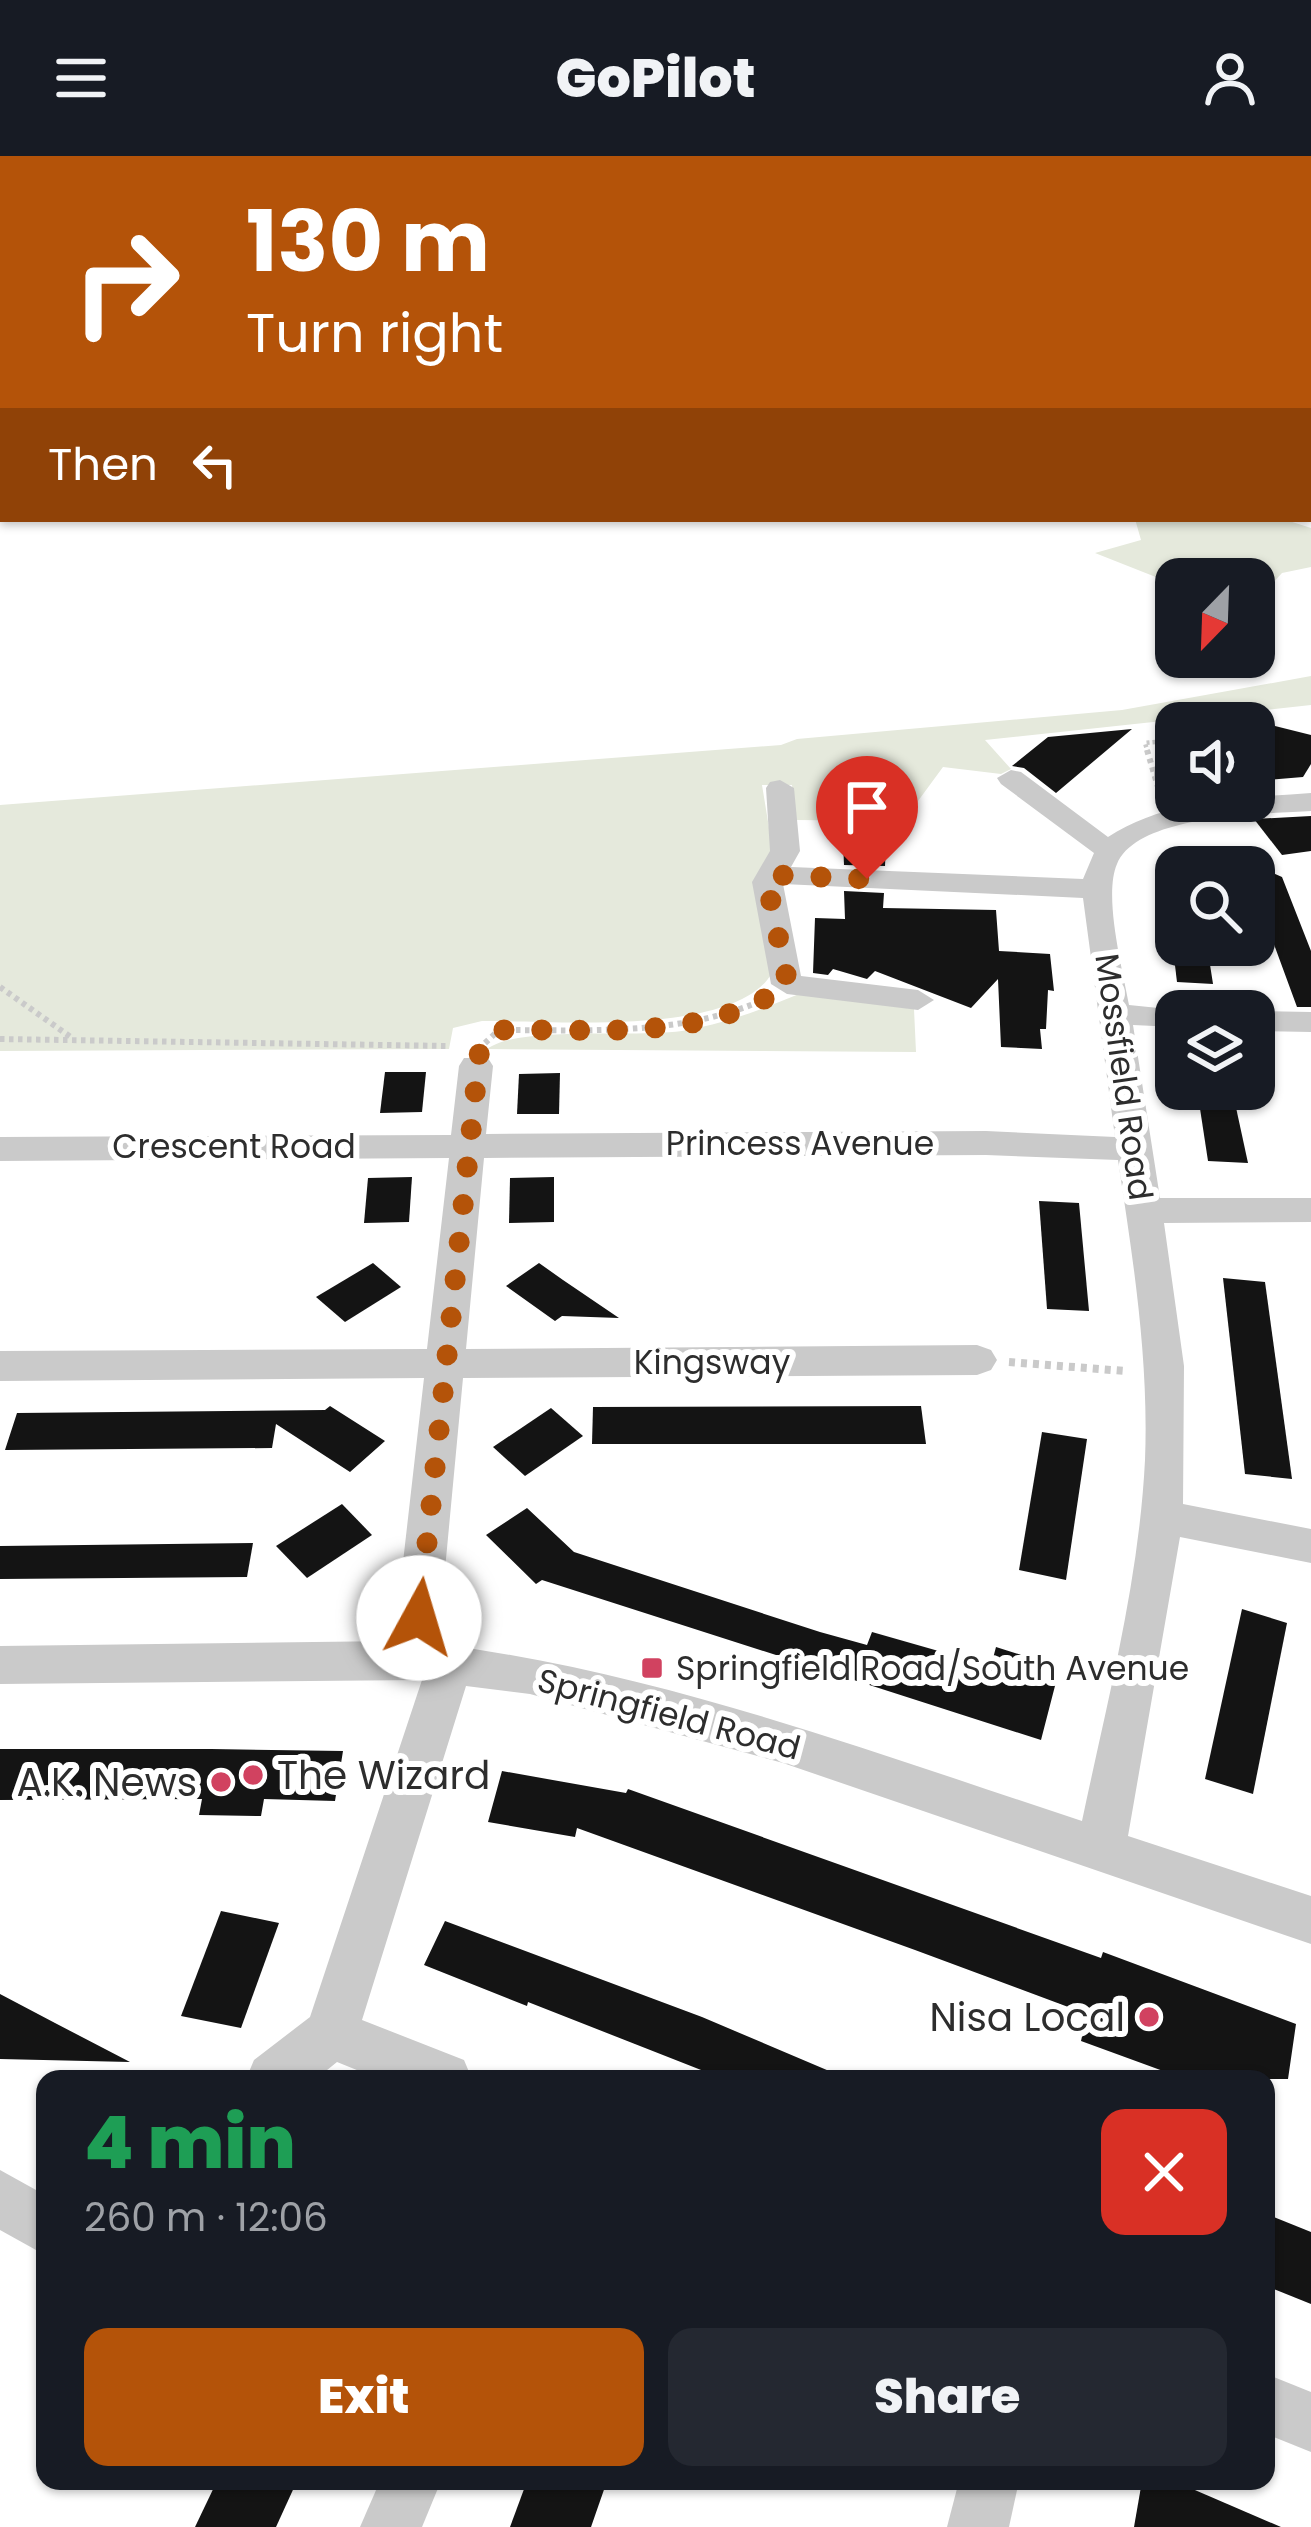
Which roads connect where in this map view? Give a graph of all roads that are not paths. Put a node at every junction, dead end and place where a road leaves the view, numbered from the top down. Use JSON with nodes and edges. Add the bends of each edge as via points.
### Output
{"nodes":[{"id":1,"x":1011,"y":778,"type":"dead end"},
{"id":2,"x":780,"y":788,"type":"dead end"},
{"id":3,"x":1311,"y":802,"type":"edge"},
{"id":4,"x":1112,"y":850,"type":"junction"},
{"id":5,"x":775,"y":875,"type":"junction"},
{"id":6,"x":1096,"y":890,"type":"junction"},
{"id":7,"x":917,"y":1000,"type":"dead end"},
{"id":8,"x":1118,"y":1014,"type":"junction"},
{"id":9,"x":1155,"y":1016,"type":"edge"},
{"id":10,"x":1275,"y":1022,"type":"edge"},
{"id":11,"x":1311,"y":1022,"type":"edge"},
{"id":12,"x":478,"y":1056,"type":"road end"},
{"id":13,"x":468,"y":1144,"type":"junction"},
{"id":14,"x":0,"y":1149,"type":"edge"},
{"id":15,"x":1132,"y":1149,"type":"junction"},
{"id":16,"x":1311,"y":1210,"type":"edge"},
{"id":17,"x":1143,"y":1211,"type":"junction"},
{"id":18,"x":977,"y":1360,"type":"road end"},
{"id":19,"x":447,"y":1364,"type":"junction"},
{"id":20,"x":0,"y":1366,"type":"edge"},
{"id":21,"x":1162,"y":1517,"type":"junction"},
{"id":22,"x":1311,"y":1546,"type":"edge"},
{"id":23,"x":432,"y":1662,"type":"junction"},
{"id":24,"x":0,"y":1665,"type":"edge"},
{"id":25,"x":1101,"y":1849,"type":"junction"},
{"id":26,"x":1311,"y":1921,"type":"edge"},
{"id":27,"x":331,"y":2033,"type":"junction"},
{"id":28,"x":284,"y":2070,"type":"edge"},
{"id":29,"x":423,"y":2070,"type":"edge"},
{"id":30,"x":0,"y":2198,"type":"edge"},
{"id":31,"x":36,"y":2221,"type":"edge"},
{"id":32,"x":1275,"y":2408,"type":"edge"},
{"id":33,"x":1311,"y":2422,"type":"edge"},
{"id":34,"x":407,"y":2490,"type":"edge"},
{"id":35,"x":987,"y":2490,"type":"edge"},
{"id":36,"x":392,"y":2527,"type":"edge"},
{"id":37,"x":978,"y":2527,"type":"edge"}],
"edges":[{"from":1,"to":4,"type":"street"},
{"from":2,"to":5,"type":"street","via":[[785,850]]},
{"from":3,"to":4,"type":"street","via":[[1168,820]]},
{"from":4,"to":6,"type":"street"},
{"from":5,"to":6,"type":"street"},
{"from":5,"to":7,"type":"street","via":[[767,882],[769,907],[788,984]]},
{"from":6,"to":8,"type":"street","name":"Mossfield Road"},
{"from":8,"to":9,"type":"street"},
{"from":8,"to":15,"type":"street","name":"Mossfield Road"},
{"from":10,"to":11,"type":"street"},
{"from":12,"to":13,"type":"street"},
{"from":13,"to":14,"type":"street","name":"Crescent Road"},
{"from":13,"to":15,"type":"street","name":"Princess Avenue"},
{"from":13,"to":19,"type":"street"},
{"from":15,"to":17,"type":"street","name":"Mossfield Road"},
{"from":16,"to":17,"type":"street"},
{"from":17,"to":21,"type":"street","name":"Mossfield Road","via":[[1163,1373]]},
{"from":18,"to":19,"type":"street","name":"Kingsway"},
{"from":19,"to":20,"type":"street"},
{"from":19,"to":23,"type":"street"},
{"from":21,"to":22,"type":"street"},
{"from":21,"to":25,"type":"street","name":"Mossfield Road"},
{"from":23,"to":24,"type":"street","name":"Springfield Road"},
{"from":23,"to":25,"type":"street","name":"Springfield Road","via":[[530,1675],[783,1743]]},
{"from":23,"to":27,"type":"street"},
{"from":25,"to":26,"type":"street","name":"Springfield Road"},
{"from":27,"to":28,"type":"street"},
{"from":27,"to":29,"type":"street"},
{"from":30,"to":31,"type":"street"},
{"from":32,"to":33,"type":"street"},
{"from":34,"to":36,"type":"street"},
{"from":35,"to":37,"type":"street"}]}
